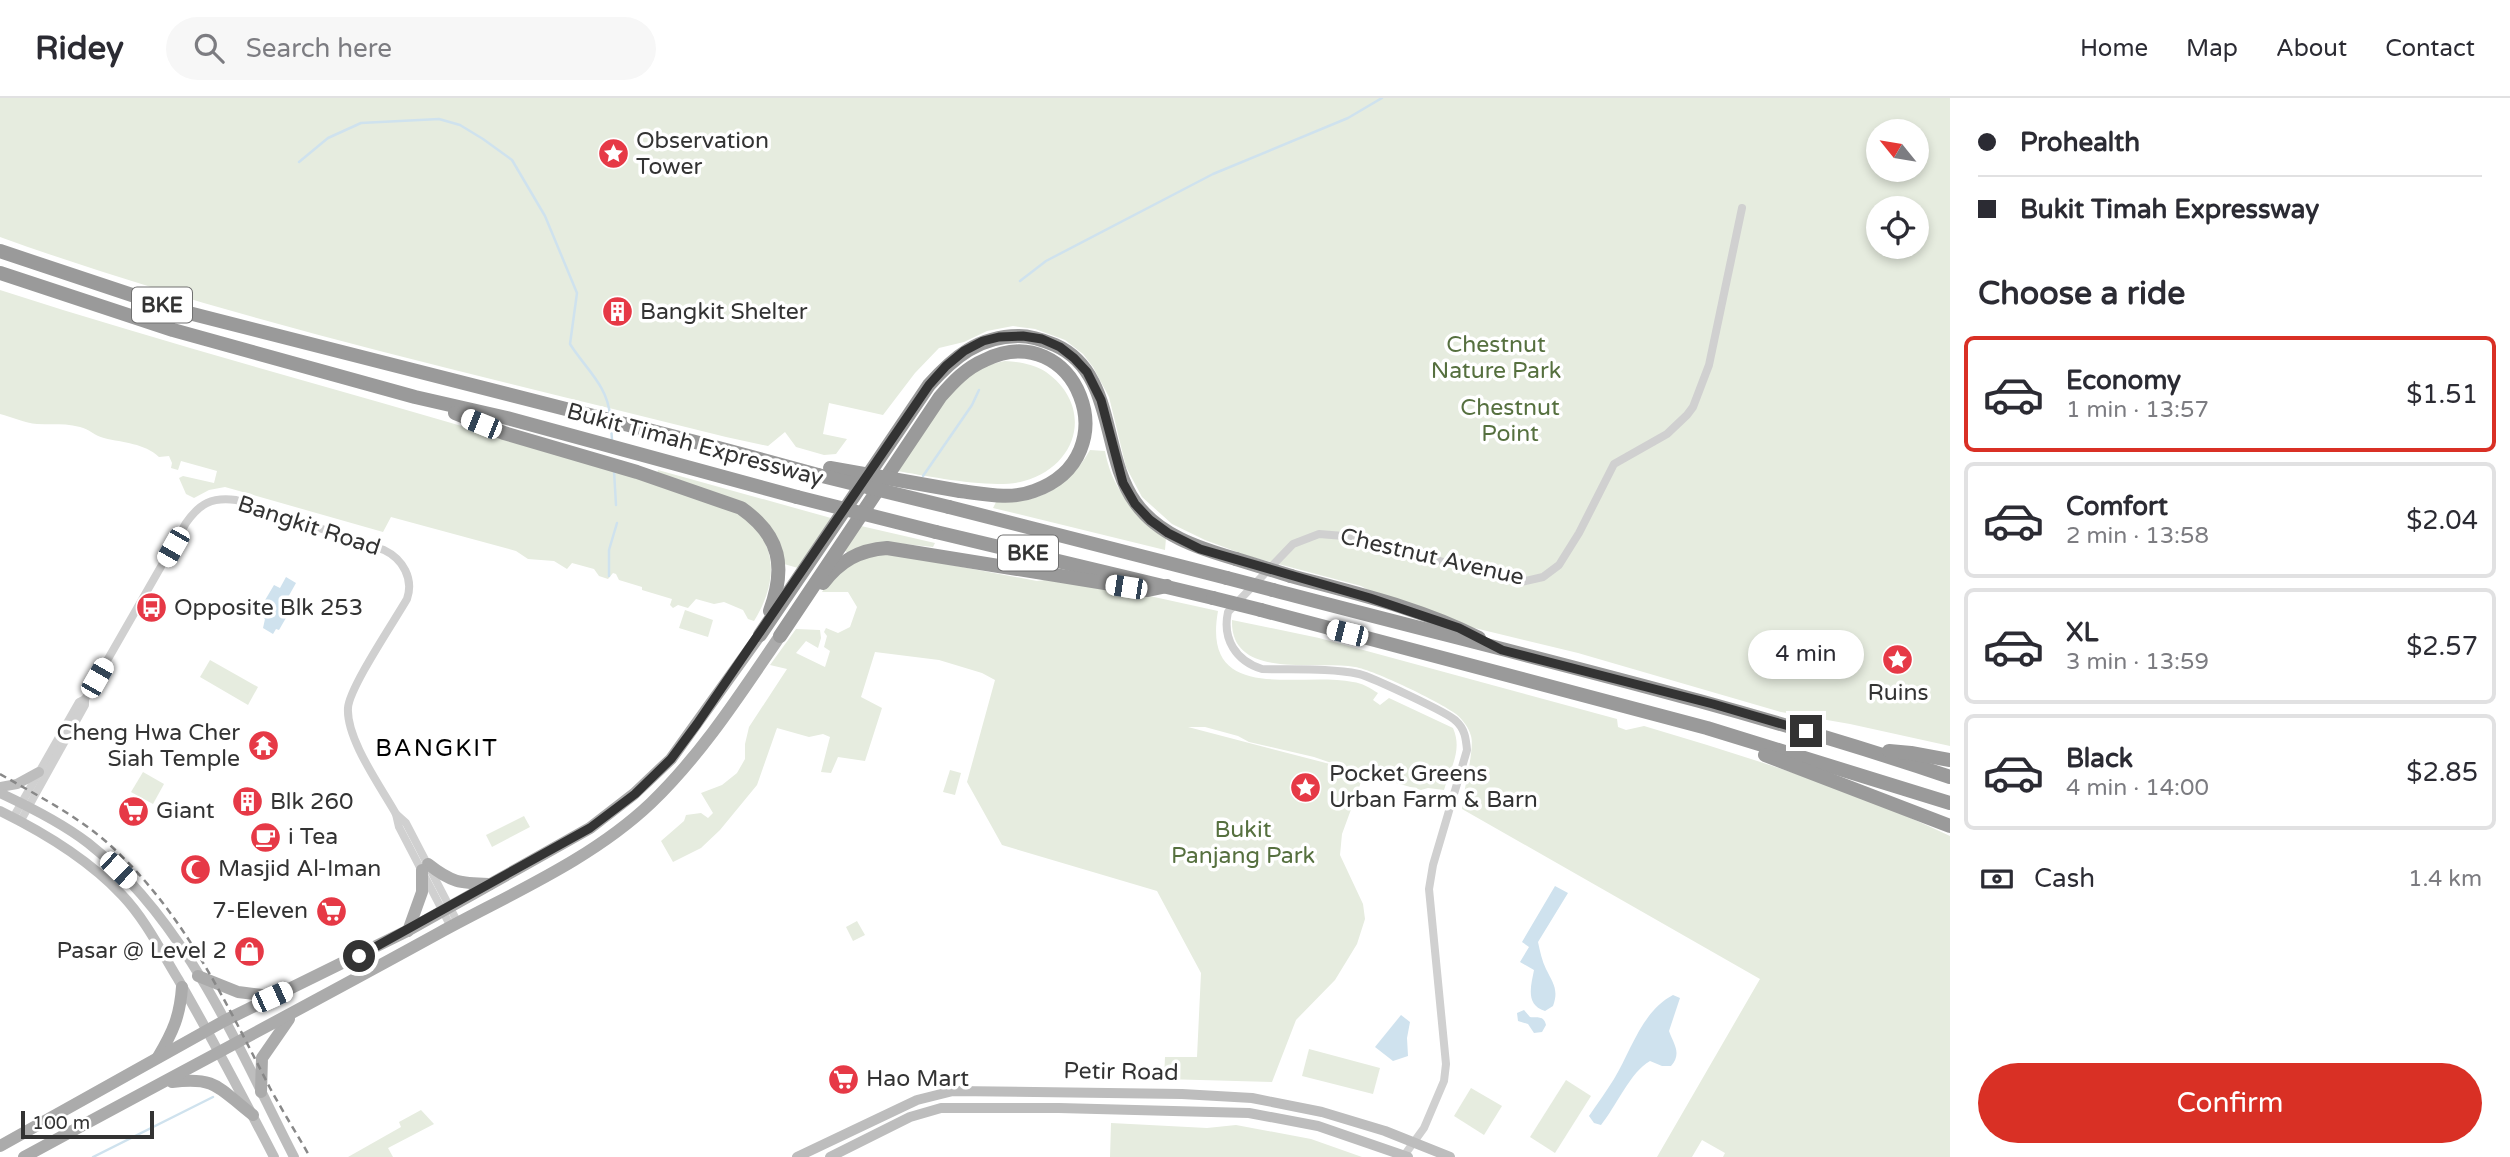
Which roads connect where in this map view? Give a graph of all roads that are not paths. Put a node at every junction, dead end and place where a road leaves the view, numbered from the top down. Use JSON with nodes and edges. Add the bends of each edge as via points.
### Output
{"nodes":[{"id":1,"x":1742,"y":208,"type":"dead end"},
{"id":2,"x":0,"y":251,"type":"edge"},
{"id":3,"x":0,"y":273,"type":"edge"},
{"id":4,"x":415,"y":397,"type":"junction"},
{"id":5,"x":824,"y":472,"type":"junction"},
{"id":6,"x":828,"y":570,"type":"junction"},
{"id":7,"x":1167,"y":586,"type":"junction"},
{"id":8,"x":760,"y":635,"type":"junction"},
{"id":9,"x":780,"y":636,"type":"joint"},
{"id":10,"x":1502,"y":650,"type":"junction"},
{"id":11,"x":85,"y":699,"type":"junction"},
{"id":12,"x":1707,"y":728,"type":"junction"},
{"id":13,"x":1870,"y":750,"type":"junction"},
{"id":14,"x":1950,"y":760,"type":"edge"},
{"id":15,"x":39,"y":772,"type":"junction"},
{"id":16,"x":1950,"y":777,"type":"edge"},
{"id":17,"x":0,"y":787,"type":"edge"},
{"id":18,"x":0,"y":793,"type":"edge"},
{"id":19,"x":1950,"y":803,"type":"edge"},
{"id":20,"x":24,"y":805,"type":"junction"},
{"id":21,"x":0,"y":811,"type":"edge"},
{"id":22,"x":17,"y":820,"type":"junction"},
{"id":23,"x":1950,"y":826,"type":"edge"},
{"id":24,"x":425,"y":867,"type":"junction"},
{"id":25,"x":490,"y":884,"type":"junction"},
{"id":26,"x":446,"y":909,"type":"junction"},
{"id":27,"x":455,"y":925,"type":"junction"},
{"id":28,"x":407,"y":931,"type":"junction"},
{"id":29,"x":198,"y":976,"type":"junction"},
{"id":30,"x":182,"y":987,"type":"junction"},
{"id":31,"x":272,"y":997,"type":"junction"},
{"id":32,"x":294,"y":1013,"type":"junction"},
{"id":33,"x":224,"y":1021,"type":"junction"},
{"id":34,"x":207,"y":1030,"type":"junction"},
{"id":35,"x":236,"y":1045,"type":"junction"},
{"id":36,"x":220,"y":1054,"type":"junction"},
{"id":37,"x":158,"y":1057,"type":"junction"},
{"id":38,"x":164,"y":1082,"type":"junction"},
{"id":39,"x":1058,"y":1091,"type":"junction"},
{"id":40,"x":261,"y":1092,"type":"junction"},
{"id":41,"x":1059,"y":1108,"type":"junction"},
{"id":42,"x":253,"y":1115,"type":"junction"},
{"id":43,"x":843,"y":1134,"type":"junction"},
{"id":44,"x":1415,"y":1143,"type":"junction"},
{"id":45,"x":0,"y":1146,"type":"edge"},
{"id":46,"x":802,"y":1154,"type":"edge"},
{"id":47,"x":1405,"y":1156,"type":"edge"},
{"id":48,"x":24,"y":1157,"type":"edge"},
{"id":49,"x":274,"y":1157,"type":"edge"},
{"id":50,"x":295,"y":1157,"type":"edge"},
{"id":51,"x":832,"y":1157,"type":"edge"},
{"id":52,"x":1450,"y":1157,"type":"edge"}],
"edges":[{"from":1,"to":44,"type":"street","name":"Chestnut Avenue","via":[[1709,365],[1697,399],[1667,434],[1614,464],[1579,533],[1553,570],[1521,582],[1344,536],[1319,534],[1293,544],[1228,612],[1229,641],[1252,665],[1367,676],[1444,712],[1465,734],[1467,750],[1429,889],[1446,1050],[1444,1081]]},
{"from":2,"to":5,"type":"highway","name":"Bukit Timah Expressway","number":"BKE","via":[[177,310],[788,467]]},
{"from":3,"to":4,"type":"highway","name":"Bukit Timah Expressway","number":"BKE","via":[[173,330]]},
{"from":4,"to":7,"type":"highway","name":"Bukit Timah Expressway","number":"BKE","bridge":true,"via":[[936,532]]},
{"from":4,"to":8,"type":"highway","via":[[503,433],[741,508],[773,541],[780,561],[777,590]]},
{"from":5,"to":6,"type":"highway","bridge":true,"via":[[960,491],[1000,496],[1034,491],[1059,479],[1072,465],[1086,427],[1084,401],[1065,370],[1052,361],[1022,352],[985,359],[958,377],[940,397]]},
{"from":5,"to":10,"type":"highway","name":"Bukit Timah Expressway","number":"BKE","bridge":true},
{"from":6,"to":7,"type":"highway","via":[[857,554],[887,548],[1148,590]]},
{"from":6,"to":9,"type":"highway"},
{"from":7,"to":12,"type":"highway","name":"Bukit Timah Expressway","number":"BKE","bridge":true},
{"from":8,"to":10,"type":"highway","bridge":true,"via":[[946,366],[983,341],[1023,336],[1060,347],[1087,372],[1101,400],[1123,483],[1135,504],[1168,533],[1200,549],[1459,628]]},
{"from":8,"to":25,"type":"main road","via":[[671,759],[635,794],[590,828]]},
{"from":9,"to":27,"type":"main road","via":[[729,710],[650,804],[593,849]]},
{"from":10,"to":13,"type":"highway","name":"Bukit Timah Expressway","number":"BKE"},
{"from":11,"to":15,"type":"street","name":"Bangkit Road"},
{"from":11,"to":20,"type":"street","name":"Bangkit Road"},
{"from":11,"to":24,"type":"street","name":"Bangkit Road","via":[[186,523],[202,504],[236,500],[393,554],[405,569],[410,591],[351,695],[348,715],[355,740],[396,814],[406,823]]},
{"from":12,"to":19,"type":"highway","name":"Bukit Timah Expressway","number":"BKE"},
{"from":12,"to":23,"type":"highway"},
{"from":13,"to":14,"type":"highway"},
{"from":13,"to":16,"type":"highway","name":"Bukit Timah Expressway","number":"BKE"},
{"from":15,"to":17,"type":"main road"},
{"from":15,"to":20,"type":"street","name":"Bangkit Road"},
{"from":18,"to":20,"type":"main road"},
{"from":20,"to":22,"type":"street","name":"Bangkit Road"},
{"from":20,"to":29,"type":"main road","via":[[86,841],[129,880]]},
{"from":21,"to":22,"type":"main road"},
{"from":22,"to":30,"type":"main road","via":[[77,855],[122,895]]},
{"from":24,"to":25,"type":"main road","via":[[460,883]]},
{"from":24,"to":26,"type":"street","name":"Bangkit Road"},
{"from":24,"to":28,"type":"main road","via":[[422,892]]},
{"from":25,"to":26,"type":"main road"},
{"from":26,"to":27,"type":"street","name":"Bangkit Road"},
{"from":26,"to":28,"type":"main road"},
{"from":27,"to":32,"type":"main road"},
{"from":28,"to":31,"type":"main road"},
{"from":29,"to":31,"type":"main road","via":[[238,992]]},
{"from":29,"to":33,"type":"main road"},
{"from":30,"to":34,"type":"main road"},
{"from":30,"to":37,"type":"main road","via":[[176,1024]]},
{"from":31,"to":33,"type":"main road"},
{"from":32,"to":35,"type":"main road"},
{"from":32,"to":40,"type":"main road","via":[[262,1058]]},
{"from":33,"to":34,"type":"main road"},
{"from":33,"to":35,"type":"main road"},
{"from":34,"to":36,"type":"main road"},
{"from":34,"to":37,"type":"main road"},
{"from":35,"to":36,"type":"main road"},
{"from":35,"to":40,"type":"main road"},
{"from":36,"to":38,"type":"main road"},
{"from":36,"to":42,"type":"main road"},
{"from":37,"to":45,"type":"main road"},
{"from":38,"to":42,"type":"main road","via":[[212,1082]]},
{"from":38,"to":48,"type":"main road"},
{"from":39,"to":41,"type":"main road","via":[[1068,1100]]},
{"from":39,"to":43,"type":"main road","name":"Petir Road","via":[[954,1091],[917,1100]]},
{"from":39,"to":44,"type":"main road","name":"Petir Road","via":[[1252,1098],[1322,1112]]},
{"from":40,"to":50,"type":"main road"},
{"from":41,"to":47,"type":"main road","name":"Petir Road","via":[[1249,1113],[1318,1126]]},
{"from":41,"to":51,"type":"main road","name":"Petir Road","via":[[941,1108],[910,1117]]},
{"from":42,"to":49,"type":"main road"},
{"from":43,"to":46,"type":"main road","name":"Petir Road"},
{"from":43,"to":51,"type":"street"},
{"from":44,"to":47,"type":"street","name":"Chestnut Avenue"},
{"from":44,"to":52,"type":"main road","name":"Petir Road"},
{"from":46,"to":51,"type":"street","via":[[821,1151]]}]}
